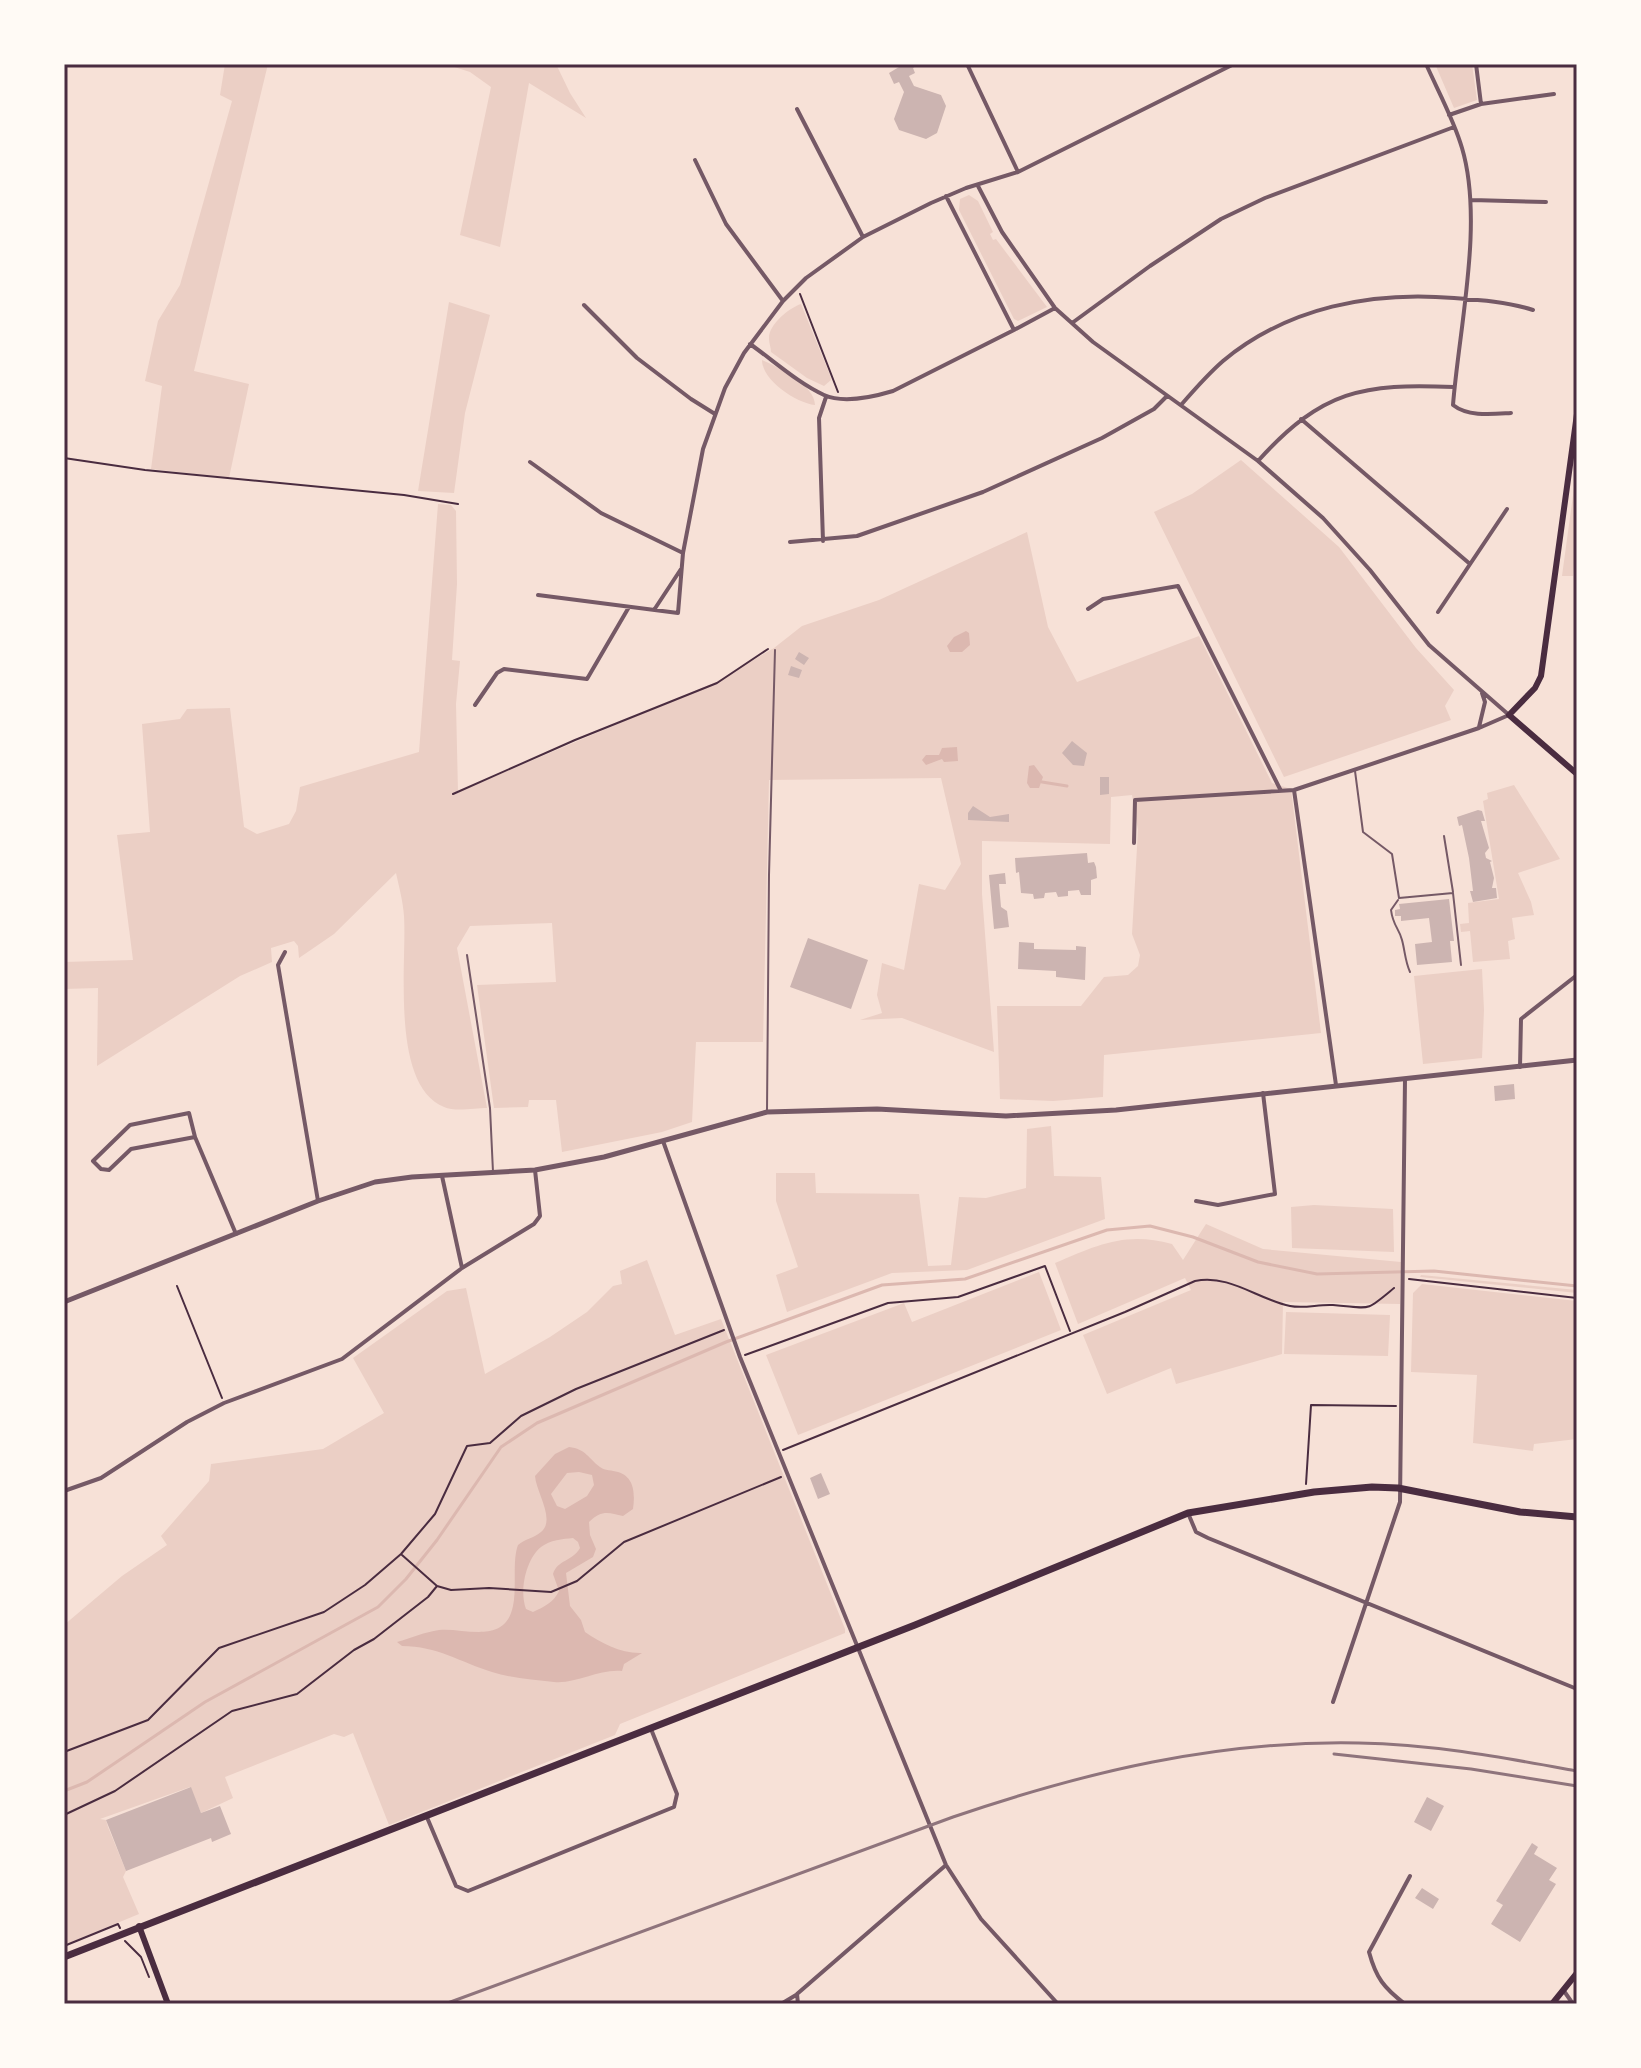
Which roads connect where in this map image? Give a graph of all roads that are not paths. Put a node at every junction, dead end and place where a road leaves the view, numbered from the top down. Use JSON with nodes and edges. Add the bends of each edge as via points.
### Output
{"nodes":[{"id":1,"x":967,"y":64,"type":"edge"},
{"id":2,"x":1234,"y":64,"type":"edge"},
{"id":3,"x":1426,"y":64,"type":"edge"},
{"id":4,"x":1476,"y":64,"type":"edge"},
{"id":5,"x":1554,"y":94,"type":"dead end"},
{"id":6,"x":1481,"y":104,"type":"junction"},
{"id":7,"x":797,"y":109,"type":"dead end"},
{"id":8,"x":1449,"y":115,"type":"junction"},
{"id":9,"x":1454,"y":127,"type":"junction"},
{"id":10,"x":695,"y":160,"type":"dead end"},
{"id":11,"x":1018,"y":172,"type":"junction"},
{"id":12,"x":978,"y":186,"type":"junction"},
{"id":13,"x":946,"y":196,"type":"junction"},
{"id":14,"x":1472,"y":200,"type":"junction"},
{"id":15,"x":1546,"y":202,"type":"dead end"},
{"id":16,"x":863,"y":237,"type":"junction"},
{"id":17,"x":1465,"y":299,"type":"junction"},
{"id":18,"x":783,"y":301,"type":"junction"},
{"id":19,"x":584,"y":305,"type":"dead end"},
{"id":20,"x":1055,"y":308,"type":"junction"},
{"id":21,"x":1533,"y":310,"type":"dead end"},
{"id":22,"x":1072,"y":323,"type":"junction"},
{"id":23,"x":1014,"y":330,"type":"junction"},
{"id":24,"x":750,"y":344,"type":"junction"},
{"id":25,"x":1454,"y":387,"type":"junction"},
{"id":26,"x":826,"y":396,"type":"junction"},
{"id":27,"x":1167,"y":396,"type":"junction"},
{"id":28,"x":1181,"y":405,"type":"junction"},
{"id":29,"x":1511,"y":413,"type":"dead end"},
{"id":30,"x":715,"y":414,"type":"junction"},
{"id":31,"x":1577,"y":414,"type":"edge"},
{"id":32,"x":1301,"y":419,"type":"junction"},
{"id":33,"x":1258,"y":461,"type":"junction"},
{"id":34,"x":530,"y":462,"type":"dead end"},
{"id":35,"x":1507,"y":509,"type":"dead end"},
{"id":36,"x":823,"y":541,"type":"junction"},
{"id":37,"x":790,"y":542,"type":"dead end"},
{"id":38,"x":683,"y":553,"type":"junction"},
{"id":39,"x":1470,"y":564,"type":"junction"},
{"id":40,"x":682,"y":568,"type":"junction"},
{"id":41,"x":538,"y":595,"type":"dead end"},
{"id":42,"x":629,"y":607,"type":"junction"},
{"id":43,"x":1088,"y":609,"type":"dead end"},
{"id":44,"x":654,"y":610,"type":"junction"},
{"id":45,"x":1438,"y":612,"type":"dead end"},
{"id":46,"x":775,"y":650,"type":"dead end"},
{"id":47,"x":1482,"y":691,"type":"junction"},
{"id":48,"x":475,"y":705,"type":"dead end"},
{"id":49,"x":1509,"y":715,"type":"junction"},
{"id":50,"x":1479,"y":728,"type":"junction"},
{"id":51,"x":1354,"y":770,"type":"junction"},
{"id":52,"x":1576,"y":771,"type":"edge"},
{"id":53,"x":1294,"y":790,"type":"junction"},
{"id":54,"x":1281,"y":791,"type":"junction"},
{"id":55,"x":1444,"y":836,"type":"dead end"},
{"id":56,"x":1134,"y":843,"type":"dead end"},
{"id":57,"x":1453,"y":893,"type":"junction"},
{"id":58,"x":1399,"y":898,"type":"junction"},
{"id":59,"x":285,"y":952,"type":"dead end"},
{"id":60,"x":467,"y":955,"type":"dead end"},
{"id":61,"x":1461,"y":965,"type":"dead end"},
{"id":62,"x":1410,"y":972,"type":"dead end"},
{"id":63,"x":1577,"y":975,"type":"edge"},
{"id":64,"x":1577,"y":1060,"type":"edge"},
{"id":65,"x":1520,"y":1067,"type":"junction"},
{"id":66,"x":1405,"y":1079,"type":"junction"},
{"id":67,"x":1336,"y":1085,"type":"junction"},
{"id":68,"x":1263,"y":1093,"type":"junction"},
{"id":69,"x":767,"y":1112,"type":"junction"},
{"id":70,"x":195,"y":1137,"type":"junction"},
{"id":71,"x":663,"y":1141,"type":"junction"},
{"id":72,"x":535,"y":1170,"type":"junction"},
{"id":73,"x":493,"y":1174,"type":"junction"},
{"id":74,"x":442,"y":1176,"type":"junction"},
{"id":75,"x":318,"y":1201,"type":"junction"},
{"id":76,"x":1196,"y":1201,"type":"dead end"},
{"id":77,"x":236,"y":1234,"type":"junction"},
{"id":78,"x":462,"y":1268,"type":"junction"},
{"id":79,"x":64,"y":1302,"type":"edge"},
{"id":80,"x":1398,"y":1488,"type":"junction"},
{"id":81,"x":64,"y":1491,"type":"edge"},
{"id":82,"x":1188,"y":1513,"type":"junction"},
{"id":83,"x":1577,"y":1517,"type":"edge"},
{"id":84,"x":1366,"y":1604,"type":"junction"},
{"id":85,"x":857,"y":1645,"type":"junction"},
{"id":86,"x":1577,"y":1689,"type":"edge"},
{"id":87,"x":1333,"y":1702,"type":"dead end"},
{"id":88,"x":650,"y":1727,"type":"junction"},
{"id":89,"x":426,"y":1815,"type":"junction"},
{"id":90,"x":946,"y":1865,"type":"junction"},
{"id":91,"x":1410,"y":1876,"type":"dead end"},
{"id":92,"x":139,"y":1926,"type":"junction"},
{"id":93,"x":64,"y":1957,"type":"edge"},
{"id":94,"x":1577,"y":1973,"type":"edge"},
{"id":95,"x":1564,"y":1991,"type":"junction"},
{"id":96,"x":797,"y":1994,"type":"junction"},
{"id":97,"x":168,"y":2004,"type":"edge"},
{"id":98,"x":781,"y":2004,"type":"edge"},
{"id":99,"x":798,"y":2004,"type":"edge"},
{"id":100,"x":1058,"y":2004,"type":"edge"},
{"id":101,"x":1405,"y":2004,"type":"edge"},
{"id":102,"x":1552,"y":2004,"type":"edge"},
{"id":103,"x":1573,"y":2004,"type":"edge"}],
"edges":[{"from":1,"to":11,"type":"street"},
{"from":2,"to":11,"type":"street"},
{"from":3,"to":8,"type":"street"},
{"from":4,"to":6,"type":"street"},
{"from":5,"to":6,"type":"street"},
{"from":6,"to":8,"type":"street"},
{"from":7,"to":16,"type":"street"},
{"from":8,"to":9,"type":"street"},
{"from":9,"to":14,"type":"street"},
{"from":9,"to":22,"type":"street","via":[[1221,219]]},
{"from":10,"to":18,"type":"street","via":[[734,235]]},
{"from":11,"to":12,"type":"street"},
{"from":12,"to":13,"type":"street"},
{"from":12,"to":20,"type":"street","via":[[1002,232]]},
{"from":13,"to":16,"type":"street"},
{"from":13,"to":23,"type":"street"},
{"from":14,"to":15,"type":"street"},
{"from":14,"to":17,"type":"street"},
{"from":16,"to":18,"type":"street"},
{"from":17,"to":21,"type":"street"},
{"from":17,"to":25,"type":"street"},
{"from":17,"to":28,"type":"street","via":[[1390,295],[1299,316],[1225,359]]},
{"from":18,"to":24,"type":"street"},
{"from":19,"to":30,"type":"street","via":[[637,358]]},
{"from":20,"to":22,"type":"street"},
{"from":20,"to":23,"type":"street"},
{"from":22,"to":27,"type":"street"},
{"from":23,"to":26,"type":"street","via":[[893,391],[872,397]]},
{"from":24,"to":26,"type":"street"},
{"from":24,"to":30,"type":"street"},
{"from":25,"to":29,"type":"street","via":[[1453,405],[1459,409]]},
{"from":25,"to":32,"type":"street","via":[[1397,385],[1347,393]]},
{"from":26,"to":36,"type":"street","via":[[819,418]]},
{"from":27,"to":28,"type":"street"},
{"from":27,"to":36,"type":"street","via":[[1102,438],[1010,481],[878,530]]},
{"from":28,"to":33,"type":"street"},
{"from":30,"to":38,"type":"street"},
{"from":31,"to":49,"type":"main road","via":[[1541,676]]},
{"from":32,"to":33,"type":"street"},
{"from":32,"to":39,"type":"street"},
{"from":33,"to":47,"type":"street","via":[[1323,518],[1429,645]]},
{"from":34,"to":38,"type":"street","via":[[601,513]]},
{"from":35,"to":39,"type":"street"},
{"from":36,"to":37,"type":"street"},
{"from":38,"to":40,"type":"street"},
{"from":39,"to":45,"type":"street"},
{"from":40,"to":44,"type":"street"},
{"from":40,"to":44,"type":"street","via":[[678,613]]},
{"from":41,"to":42,"type":"street"},
{"from":42,"to":44,"type":"street"},
{"from":42,"to":48,"type":"street","via":[[587,679],[504,669]]},
{"from":43,"to":54,"type":"street","via":[[1103,599],[1178,586]]},
{"from":46,"to":69,"type":"lane"},
{"from":47,"to":49,"type":"street"},
{"from":47,"to":50,"type":"street"},
{"from":49,"to":50,"type":"street"},
{"from":49,"to":52,"type":"main road"},
{"from":50,"to":51,"type":"street"},
{"from":51,"to":53,"type":"street"},
{"from":51,"to":58,"type":"lane","via":[[1363,832],[1392,854]]},
{"from":53,"to":54,"type":"street"},
{"from":53,"to":67,"type":"street"},
{"from":54,"to":56,"type":"street","via":[[1135,800]]},
{"from":55,"to":57,"type":"lane"},
{"from":57,"to":58,"type":"lane"},
{"from":57,"to":61,"type":"lane"},
{"from":58,"to":62,"type":"lane","via":[[1391,910],[1392,925],[1402,936]]},
{"from":59,"to":75,"type":"street","via":[[278,965]]},
{"from":60,"to":73,"type":"lane","via":[[490,1108]]},
{"from":63,"to":65,"type":"street","via":[[1521,1019]]},
{"from":64,"to":65,"type":"street"},
{"from":65,"to":66,"type":"street"},
{"from":66,"to":67,"type":"street"},
{"from":66,"to":80,"type":"street"},
{"from":67,"to":68,"type":"street"},
{"from":68,"to":69,"type":"street","via":[[1039,1114]]},
{"from":68,"to":76,"type":"street","via":[[1275,1194],[1218,1205]]},
{"from":69,"to":71,"type":"street"},
{"from":70,"to":70,"type":"street","via":[[189,1113],[130,1125],[93,1161],[109,1170],[131,1149]]},
{"from":70,"to":77,"type":"street"},
{"from":71,"to":72,"type":"street"},
{"from":71,"to":85,"type":"street","via":[[737,1350]]},
{"from":72,"to":73,"type":"street"},
{"from":72,"to":78,"type":"street","via":[[540,1216]]},
{"from":73,"to":74,"type":"street"},
{"from":74,"to":75,"type":"street","via":[[375,1182]]},
{"from":74,"to":78,"type":"street"},
{"from":75,"to":77,"type":"street"},
{"from":77,"to":79,"type":"street"},
{"from":78,"to":81,"type":"street","via":[[342,1359],[224,1403],[101,1478]]},
{"from":80,"to":82,"type":"main road","via":[[1340,1488]]},
{"from":80,"to":83,"type":"main road","via":[[1520,1512]]},
{"from":80,"to":84,"type":"street","via":[[1400,1502]]},
{"from":82,"to":84,"type":"street","via":[[1196,1532]]},
{"from":82,"to":85,"type":"main road"},
{"from":84,"to":86,"type":"street"},
{"from":84,"to":87,"type":"street"},
{"from":85,"to":88,"type":"main road"},
{"from":85,"to":90,"type":"street"},
{"from":88,"to":89,"type":"main road"},
{"from":88,"to":89,"type":"street","via":[[677,1794],[674,1807],[468,1891],[456,1886]]},
{"from":89,"to":92,"type":"main road"},
{"from":90,"to":96,"type":"street"},
{"from":90,"to":100,"type":"street","via":[[981,1919]]},
{"from":91,"to":101,"type":"street","via":[[1369,1952],[1375,1973]]},
{"from":92,"to":93,"type":"main road"},
{"from":92,"to":97,"type":"main road"},
{"from":94,"to":95,"type":"main road"},
{"from":95,"to":102,"type":"main road"},
{"from":95,"to":103,"type":"street"},
{"from":96,"to":98,"type":"street"},
{"from":96,"to":99,"type":"street"}]}
